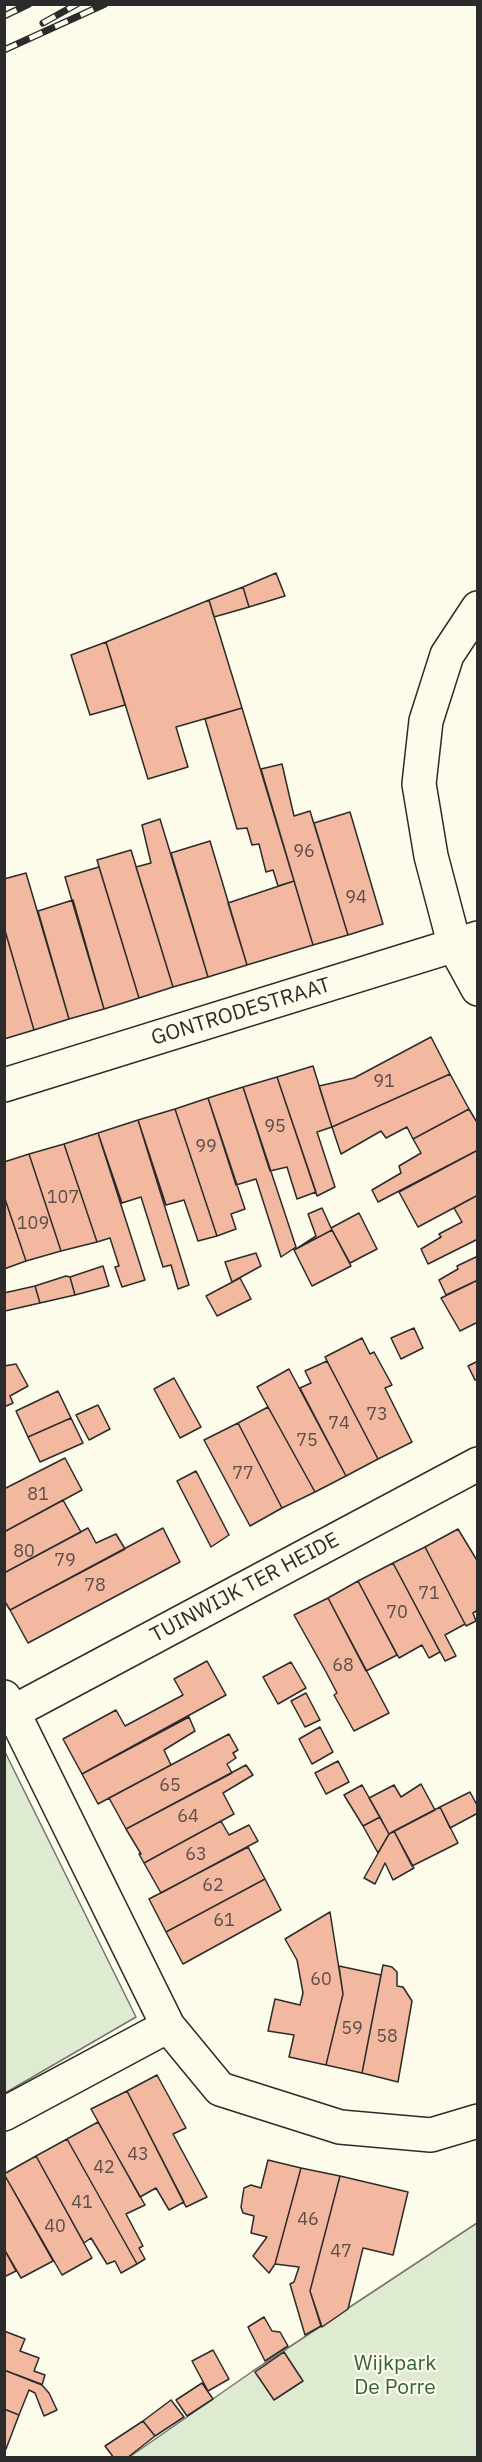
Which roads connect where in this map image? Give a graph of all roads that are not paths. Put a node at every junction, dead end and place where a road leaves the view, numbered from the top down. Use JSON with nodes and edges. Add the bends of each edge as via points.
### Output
{"nodes":[{"id":1,"x":477,"y":608,"type":"edge"},
{"id":2,"x":466,"y":943,"type":"edge"},
{"id":3,"x":477,"y":989,"type":"edge"},
{"id":4,"x":4,"y":1085,"type":"edge"},
{"id":5,"x":477,"y":1464,"type":"edge"},
{"id":6,"x":7,"y":1708,"type":"edge"},
{"id":7,"x":168,"y":2026,"type":"junction"},
{"id":8,"x":4,"y":2114,"type":"edge"},
{"id":9,"x":477,"y":2121,"type":"edge"}],
"edges":[{"from":1,"to":2,"type":"street","via":[[447,655],[426,721],[419,784],[431,856]]},
{"from":2,"to":3,"type":"street"},
{"from":2,"to":4,"type":"street","name":"GONTRODESTRAAT"},
{"from":5,"to":6,"type":"street","name":"TUINWIJK TER HEIDE"},
{"from":6,"to":7,"type":"street","name":"TUINWIJK TER HEIDE"},
{"from":7,"to":8,"type":"street"},
{"from":7,"to":9,"type":"street","name":"TUINWIJK TER HEIDE","via":[[220,2089],[340,2127],[431,2135]]}]}
